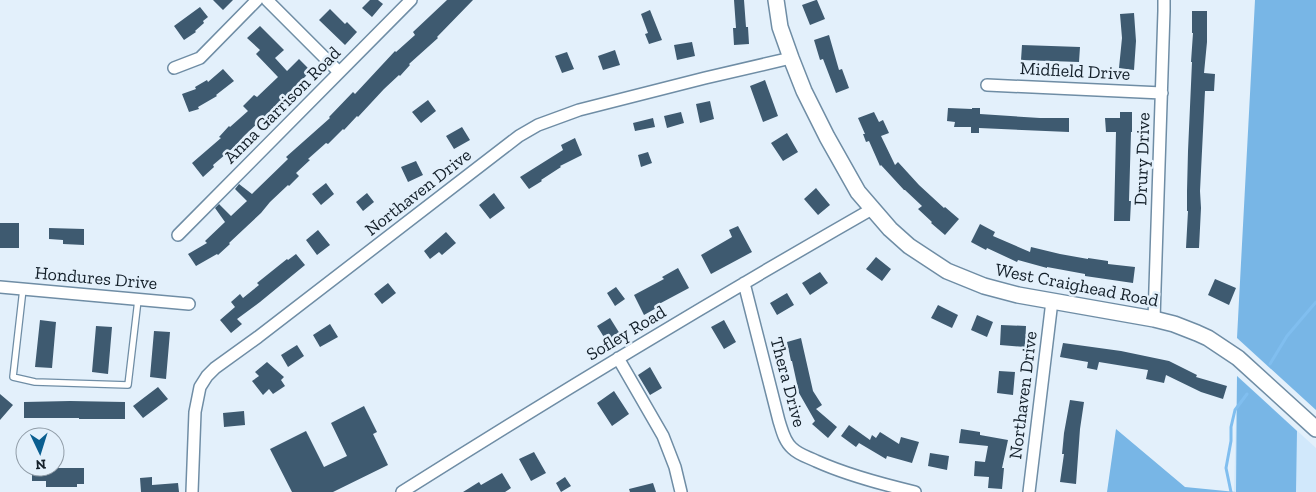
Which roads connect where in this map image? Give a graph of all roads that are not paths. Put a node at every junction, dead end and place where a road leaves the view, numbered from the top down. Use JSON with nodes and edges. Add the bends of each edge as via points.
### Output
{"nodes":[{"id":1,"x":257,"y":0,"type":"edge"},
{"id":2,"x":267,"y":0,"type":"edge"},
{"id":3,"x":410,"y":0,"type":"edge"},
{"id":4,"x":776,"y":0,"type":"edge"},
{"id":5,"x":1164,"y":0,"type":"edge"},
{"id":6,"x":790,"y":58,"type":"junction"},
{"id":7,"x":174,"y":68,"type":"dead end"},
{"id":8,"x":339,"y":72,"type":"junction"},
{"id":9,"x":987,"y":84,"type":"dead end"},
{"id":10,"x":1162,"y":93,"type":"junction"},
{"id":11,"x":872,"y":209,"type":"junction"},
{"id":12,"x":178,"y":235,"type":"dead end"},
{"id":13,"x":744,"y":282,"type":"junction"},
{"id":14,"x":0,"y":287,"type":"edge"},
{"id":15,"x":23,"y":289,"type":"junction"},
{"id":16,"x":138,"y":300,"type":"junction"},
{"id":17,"x":1052,"y":301,"type":"junction"},
{"id":18,"x":189,"y":304,"type":"dead end"},
{"id":19,"x":1154,"y":319,"type":"junction"},
{"id":20,"x":618,"y":358,"type":"junction"},
{"id":21,"x":1316,"y":429,"type":"edge"},
{"id":22,"x":192,"y":492,"type":"edge"},
{"id":23,"x":402,"y":492,"type":"edge"},
{"id":24,"x":680,"y":492,"type":"edge"},
{"id":25,"x":915,"y":492,"type":"edge"},
{"id":26,"x":1029,"y":492,"type":"edge"}],
"edges":[{"from":1,"to":7,"type":"street","via":[[200,58]]},
{"from":2,"to":8,"type":"street"},
{"from":3,"to":8,"type":"street","name":"Anna Garrison Road"},
{"from":4,"to":6,"type":"street","name":"West Craighead Road"},
{"from":5,"to":10,"type":"street","name":"Drury Drive"},
{"from":6,"to":11,"type":"street","name":"West Craighead Road","via":[[827,137],[858,192]]},
{"from":6,"to":22,"type":"street","name":"Northaven Drive","via":[[578,110],[519,136],[207,376],[200,387],[194,412]]},
{"from":8,"to":12,"type":"street","name":"Anna Garrison Road"},
{"from":9,"to":10,"type":"street","name":"Midfield Drive"},
{"from":10,"to":19,"type":"street","name":"Drury Drive"},
{"from":11,"to":13,"type":"street","name":"Sofley Road"},
{"from":11,"to":17,"type":"street","name":"West Craighead Road","via":[[909,246],[947,271],[984,286]]},
{"from":13,"to":20,"type":"street","name":"Sofley Road"},
{"from":13,"to":25,"type":"street","name":"Thera Drive","via":[[779,421],[792,448],[826,465]]},
{"from":14,"to":15,"type":"street","name":"Hondures Drive"},
{"from":15,"to":16,"type":"street","name":"Hondures Drive"},
{"from":15,"to":16,"type":"lane","via":[[13,377],[35,382],[128,385]]},
{"from":16,"to":18,"type":"street","name":"Hondures Drive"},
{"from":17,"to":19,"type":"street","name":"West Craighead Road"},
{"from":17,"to":26,"type":"street","name":"Northaven Drive"},
{"from":19,"to":21,"type":"street","name":"West Craighead Road","via":[[1202,335],[1238,358]]},
{"from":20,"to":23,"type":"street","name":"Sofley Road"},
{"from":20,"to":24,"type":"street","via":[[663,436]]}]}
